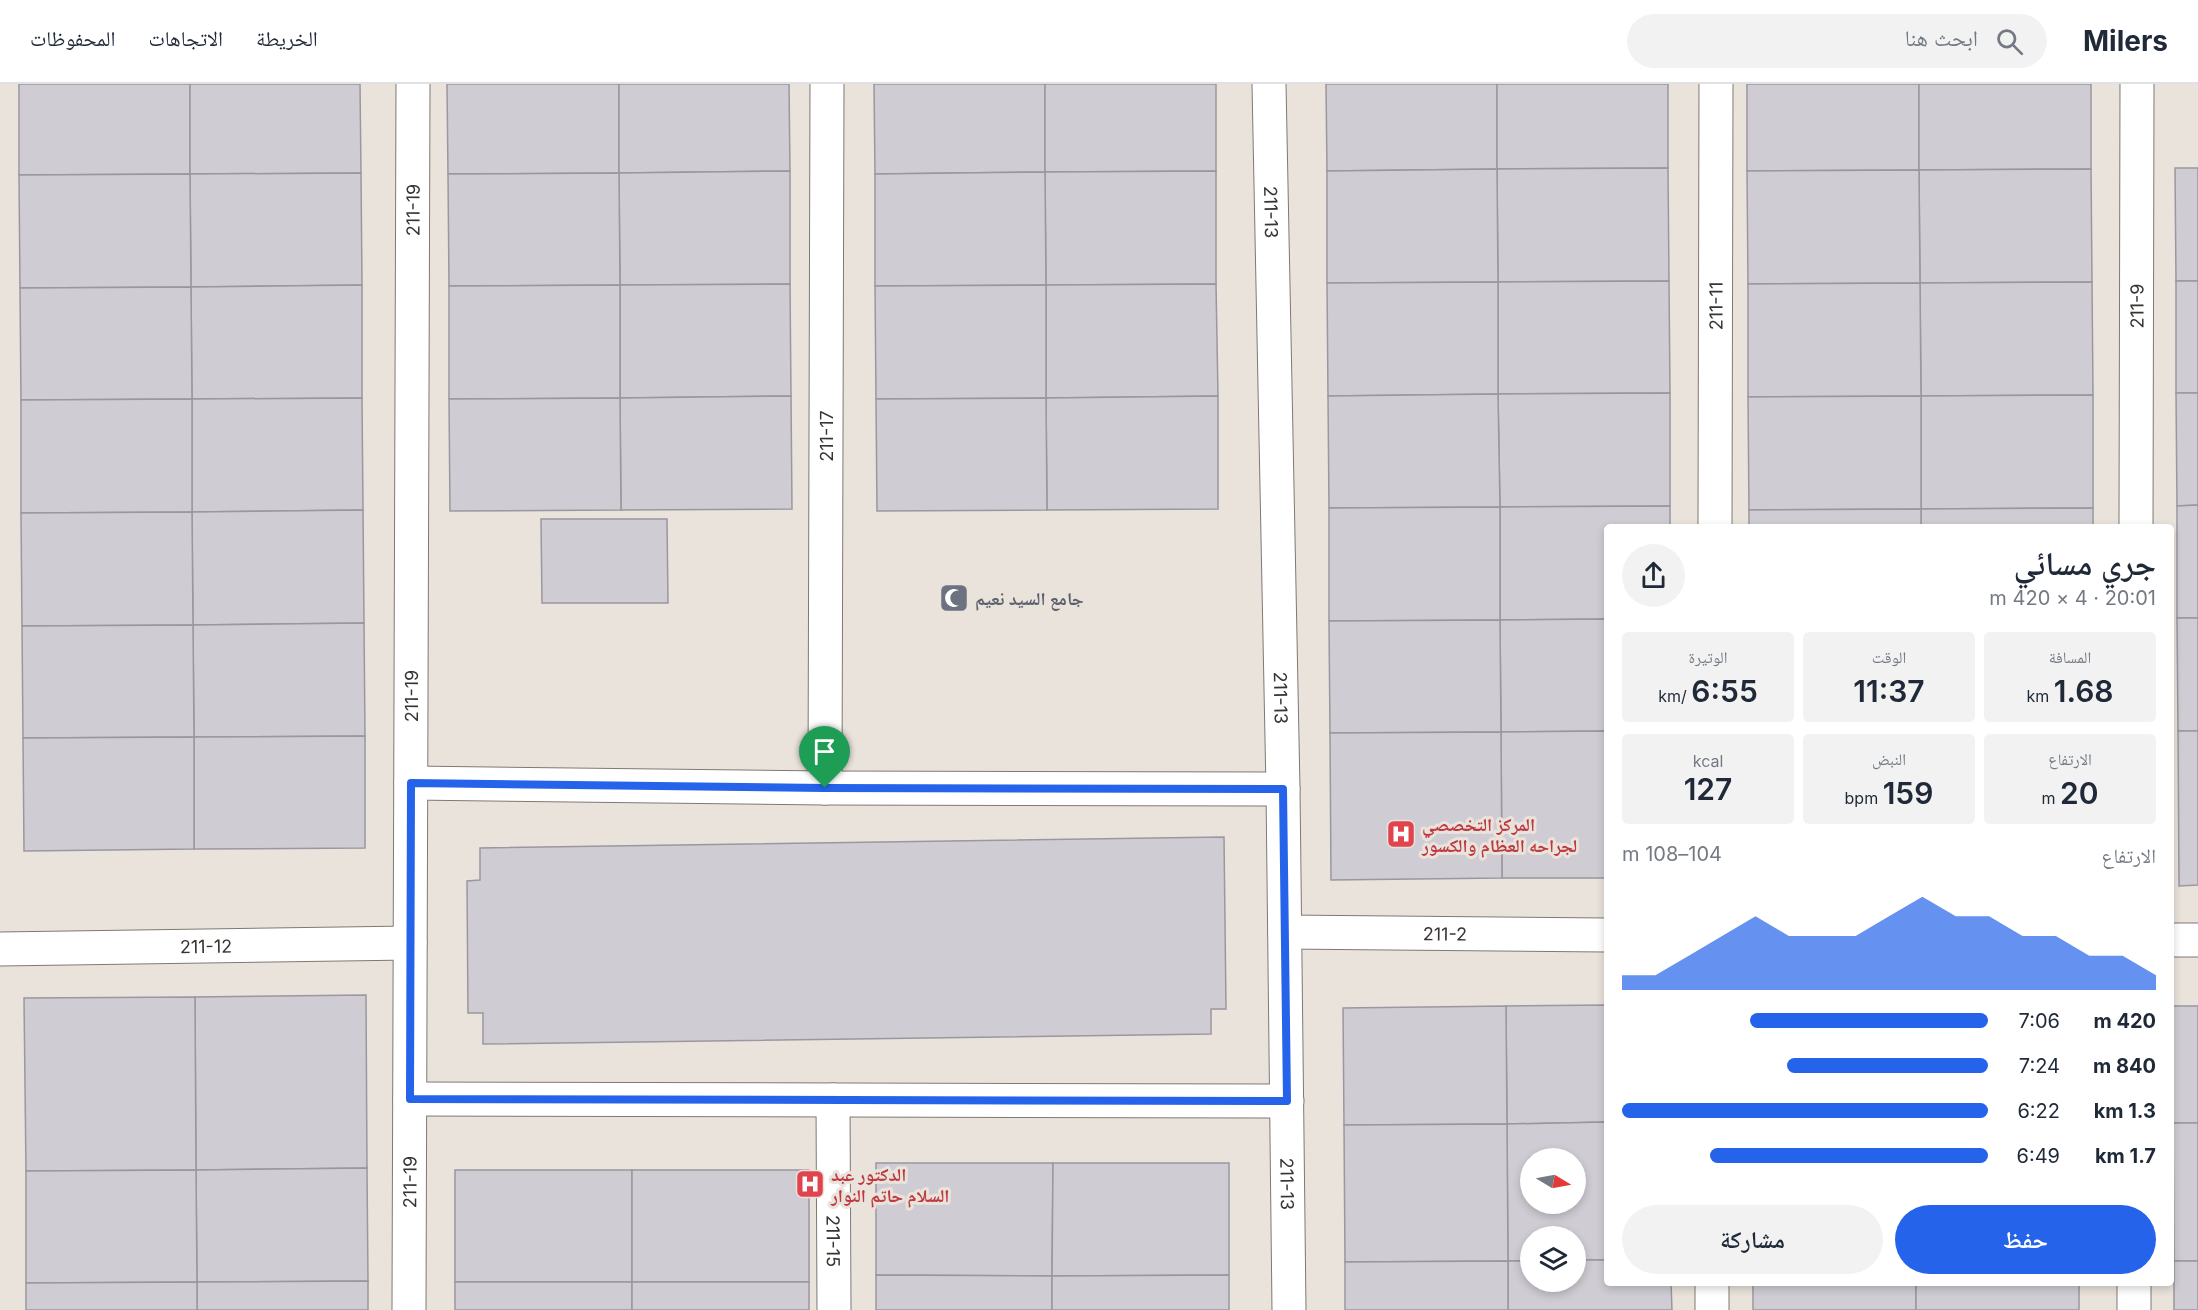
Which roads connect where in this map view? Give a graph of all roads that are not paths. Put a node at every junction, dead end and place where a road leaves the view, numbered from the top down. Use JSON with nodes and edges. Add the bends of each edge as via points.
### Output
{"nodes":[{"id":1,"x":413,"y":84,"type":"edge"},
{"id":2,"x":827,"y":84,"type":"edge"},
{"id":3,"x":1269,"y":84,"type":"edge"},
{"id":4,"x":1716,"y":84,"type":"edge"},
{"id":5,"x":2137,"y":84,"type":"edge"},
{"id":6,"x":1715,"y":524,"type":"edge"},
{"id":7,"x":2136,"y":524,"type":"edge"},
{"id":8,"x":411,"y":783,"type":"junction"},
{"id":9,"x":825,"y":788,"type":"junction"},
{"id":10,"x":1283,"y":789,"type":"junction"},
{"id":11,"x":1285,"y":932,"type":"junction"},
{"id":12,"x":1604,"y":934,"type":"edge"},
{"id":13,"x":2174,"y":940,"type":"edge"},
{"id":14,"x":2198,"y":940,"type":"edge"},
{"id":15,"x":410,"y":943,"type":"junction"},
{"id":16,"x":0,"y":948,"type":"edge"},
{"id":17,"x":410,"y":1099,"type":"junction"},
{"id":18,"x":833,"y":1100,"type":"junction"},
{"id":19,"x":1287,"y":1101,"type":"junction"},
{"id":20,"x":1712,"y":1286,"type":"edge"},
{"id":21,"x":2134,"y":1286,"type":"edge"},
{"id":22,"x":409,"y":1310,"type":"edge"},
{"id":23,"x":834,"y":1310,"type":"edge"},
{"id":24,"x":1289,"y":1310,"type":"edge"},
{"id":25,"x":1712,"y":1310,"type":"edge"},
{"id":26,"x":2134,"y":1310,"type":"edge"}],
"edges":[{"from":1,"to":8,"type":"street","name":"211-19"},
{"from":2,"to":9,"type":"street","name":"211-17"},
{"from":3,"to":10,"type":"street","name":"211-13"},
{"from":4,"to":6,"type":"street","name":"211-11"},
{"from":5,"to":7,"type":"street","name":"211-9"},
{"from":8,"to":9,"type":"street"},
{"from":8,"to":15,"type":"street","name":"211-19"},
{"from":9,"to":10,"type":"street"},
{"from":10,"to":11,"type":"street","name":"211-13"},
{"from":11,"to":12,"type":"street","name":"211-2"},
{"from":11,"to":19,"type":"street","name":"211-13"},
{"from":13,"to":14,"type":"street"},
{"from":15,"to":16,"type":"street","name":"211-12"},
{"from":15,"to":17,"type":"street","name":"211-19"},
{"from":17,"to":18,"type":"street"},
{"from":17,"to":22,"type":"street","name":"211-19"},
{"from":18,"to":19,"type":"street"},
{"from":18,"to":23,"type":"street","name":"211-15"},
{"from":19,"to":24,"type":"street","name":"211-13"},
{"from":20,"to":25,"type":"street"},
{"from":21,"to":26,"type":"street"}]}
